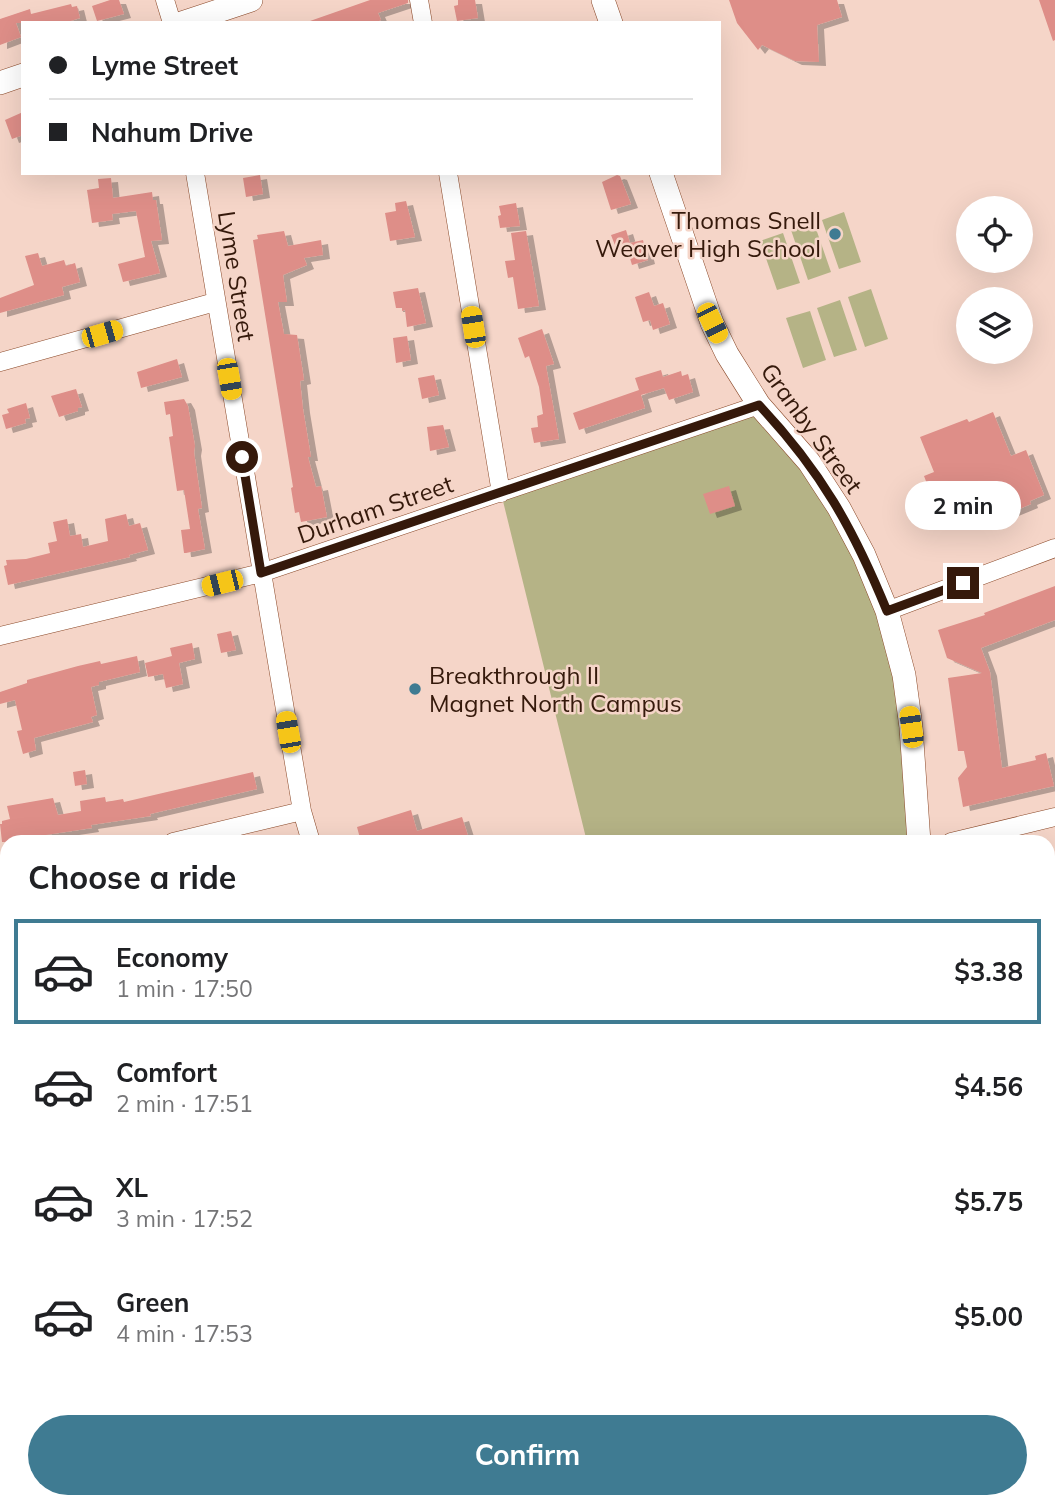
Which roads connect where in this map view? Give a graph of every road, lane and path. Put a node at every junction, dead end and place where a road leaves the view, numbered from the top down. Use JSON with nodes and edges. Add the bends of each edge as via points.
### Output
{"nodes":[{"id":1,"x":165,"y":0,"type":"edge"},
{"id":2,"x":251,"y":0,"type":"edge"},
{"id":3,"x":419,"y":0,"type":"edge"},
{"id":4,"x":603,"y":0,"type":"edge"},
{"id":5,"x":171,"y":21,"type":"edge"},
{"id":6,"x":188,"y":21,"type":"edge"},
{"id":7,"x":423,"y":21,"type":"edge"},
{"id":8,"x":610,"y":21,"type":"edge"},
{"id":9,"x":21,"y":76,"type":"edge"},
{"id":10,"x":0,"y":83,"type":"edge"},
{"id":11,"x":195,"y":175,"type":"edge"},
{"id":12,"x":448,"y":175,"type":"edge"},
{"id":13,"x":662,"y":175,"type":"edge"},
{"id":14,"x":215,"y":302,"type":"junction"},
{"id":15,"x":0,"y":362,"type":"edge"},
{"id":16,"x":759,"y":405,"type":"junction"},
{"id":17,"x":501,"y":493,"type":"junction"},
{"id":18,"x":1055,"y":548,"type":"edge"},
{"id":19,"x":261,"y":573,"type":"junction"},
{"id":20,"x":887,"y":611,"type":"junction"},
{"id":21,"x":0,"y":636,"type":"edge"},
{"id":22,"x":302,"y":811,"type":"junction"},
{"id":23,"x":1055,"y":817,"type":"edge"},
{"id":24,"x":202,"y":835,"type":"edge"},
{"id":25,"x":309,"y":835,"type":"edge"},
{"id":26,"x":919,"y":835,"type":"edge"},
{"id":27,"x":980,"y":835,"type":"edge"}],
"edges":[{"from":1,"to":5,"type":"street"},
{"from":2,"to":6,"type":"main road"},
{"from":3,"to":7,"type":"street"},
{"from":4,"to":8,"type":"main road"},
{"from":9,"to":10,"type":"main road"},
{"from":11,"to":14,"type":"street","name":"Lyme Street"},
{"from":12,"to":17,"type":"street"},
{"from":13,"to":16,"type":"main road","name":"Granby Street","via":[[712,323]]},
{"from":14,"to":15,"type":"street"},
{"from":14,"to":19,"type":"street","name":"Lyme Street"},
{"from":16,"to":17,"type":"street","name":"Durham Street"},
{"from":16,"to":20,"type":"main road","name":"Granby Street","via":[[809,462],[839,508]]},
{"from":17,"to":19,"type":"street","name":"Durham Street"},
{"from":18,"to":20,"type":"street"},
{"from":19,"to":21,"type":"street","name":"Durham Street"},
{"from":19,"to":22,"type":"street","name":"Lyme Street"},
{"from":20,"to":26,"type":"main road","name":"Granby Street","via":[[904,675]]},
{"from":22,"to":24,"type":"street"},
{"from":22,"to":25,"type":"street","name":"Lyme Street"},
{"from":23,"to":27,"type":"street"}]}
